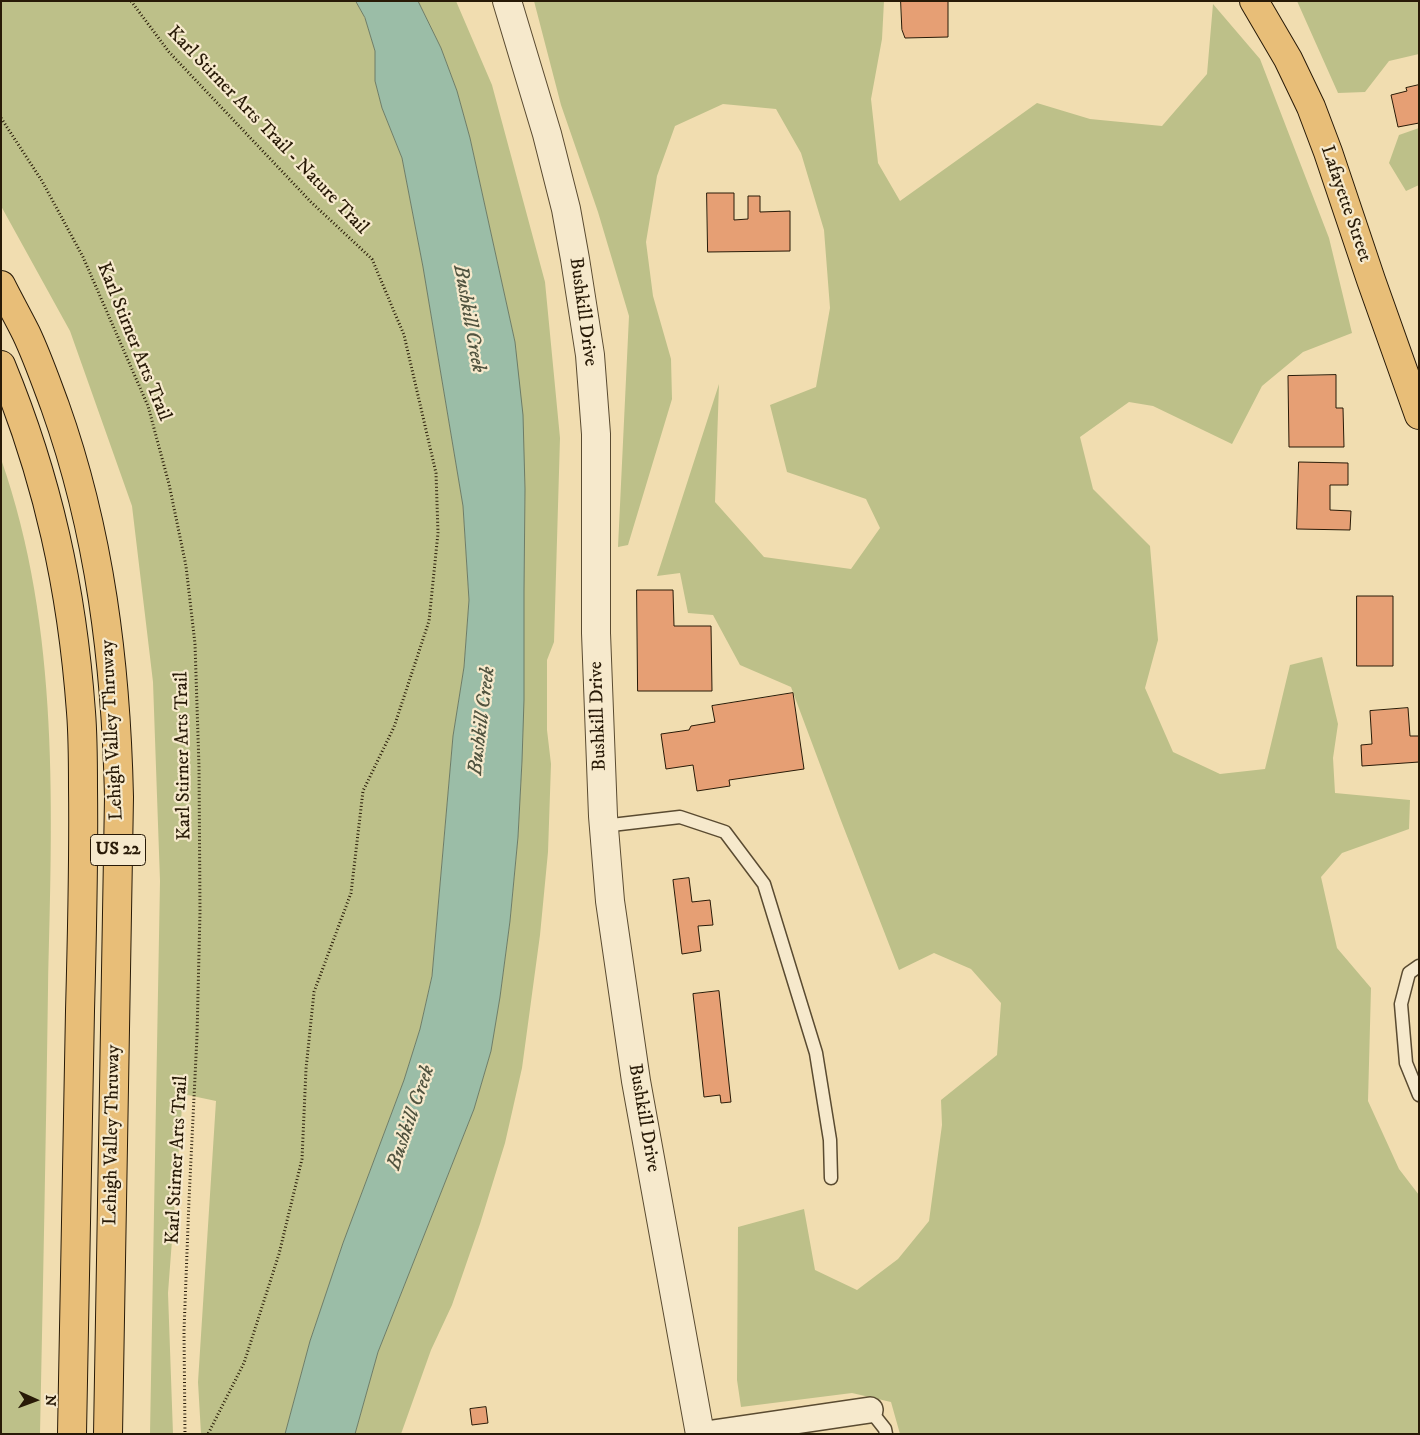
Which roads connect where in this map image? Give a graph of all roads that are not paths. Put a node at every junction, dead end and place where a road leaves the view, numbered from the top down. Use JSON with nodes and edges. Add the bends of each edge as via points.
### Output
{"nodes":[{"id":1,"x":507,"y":1,"type":"edge"},
{"id":2,"x":1254,"y":1,"type":"edge"},
{"id":3,"x":1,"y":286,"type":"edge"},
{"id":4,"x":1,"y":365,"type":"edge"},
{"id":5,"x":1419,"y":415,"type":"edge"},
{"id":6,"x":603,"y":826,"type":"junction"},
{"id":7,"x":1419,"y":966,"type":"edge"},
{"id":8,"x":1419,"y":1095,"type":"edge"},
{"id":9,"x":831,"y":1178,"type":"dead end"},
{"id":10,"x":870,"y":1410,"type":"joint"},
{"id":11,"x":72,"y":1434,"type":"edge"},
{"id":12,"x":108,"y":1434,"type":"edge"},
{"id":13,"x":700,"y":1434,"type":"edge"},
{"id":14,"x":706,"y":1434,"type":"edge"},
{"id":15,"x":886,"y":1434,"type":"edge"}],
"edges":[{"from":1,"to":6,"type":"street","name":"Bushkill Drive","via":[[566,210],[590,355],[596,434],[596,633]]},
{"from":2,"to":5,"type":"main road","name":"Lafayette Street","via":[[1311,107]]},
{"from":3,"to":12,"type":"main road","name":"Lehigh Valley Thruway","number":"US 22","via":[[26,333],[65,433],[93,536],[110,640],[119,797]]},
{"from":4,"to":11,"type":"main road","name":"Lehigh Valley Thruway","number":"US 22","via":[[34,455],[61,557],[82,716],[84,841]]},
{"from":6,"to":9,"type":"lane","via":[[680,817],[725,832],[764,884],[816,1053],[830,1140]]},
{"from":6,"to":13,"type":"street","name":"Bushkill Drive","via":[[631,1049]]},
{"from":7,"to":8,"type":"lane","via":[[1409,973],[1401,1004],[1406,1063]]},
{"from":10,"to":14,"type":"street"},
{"from":10,"to":15,"type":"lane"}]}
